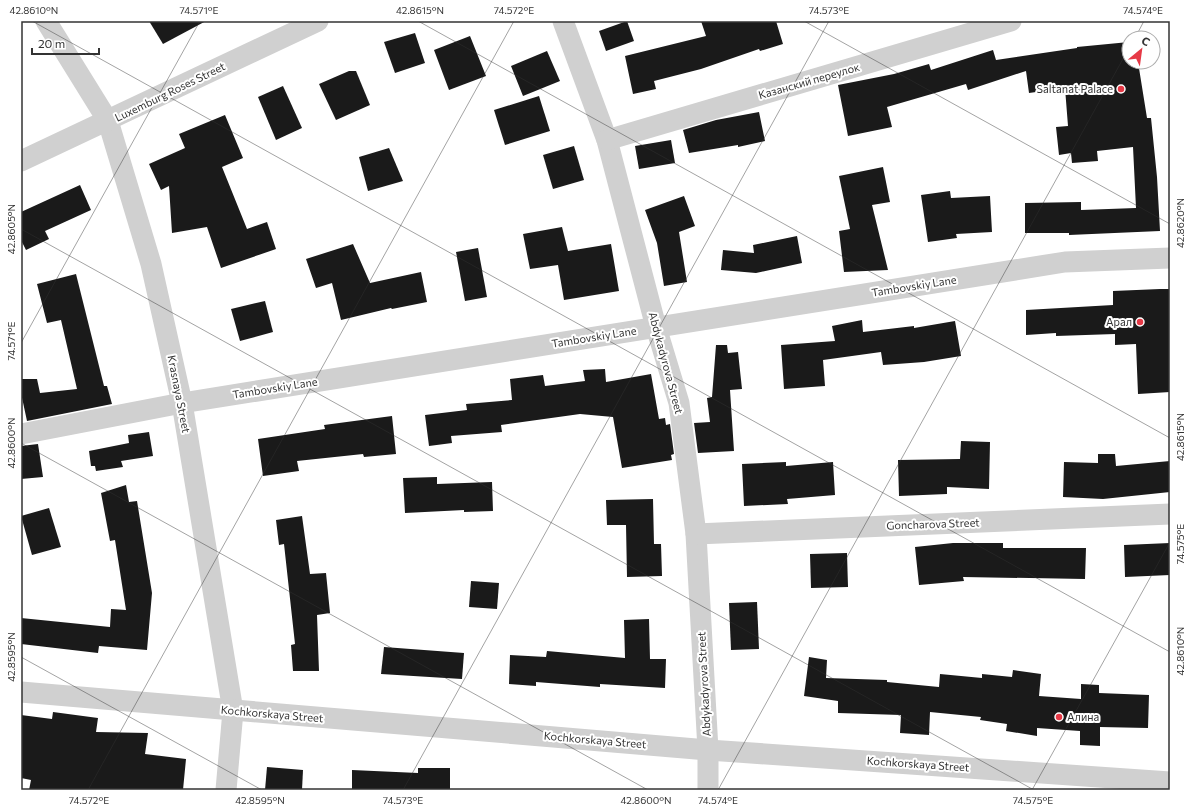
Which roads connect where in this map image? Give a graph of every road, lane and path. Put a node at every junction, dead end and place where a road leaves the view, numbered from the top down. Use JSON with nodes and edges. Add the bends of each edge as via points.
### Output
{"nodes":[{"id":1,"x":46,"y":21,"type":"edge"},
{"id":2,"x":318,"y":21,"type":"edge"},
{"id":3,"x":563,"y":21,"type":"edge"},
{"id":4,"x":1011,"y":21,"type":"edge"},
{"id":5,"x":108,"y":121,"type":"junction"},
{"id":6,"x":607,"y":140,"type":"junction"},
{"id":7,"x":21,"y":161,"type":"edge"},
{"id":8,"x":1170,"y":258,"type":"edge"},
{"id":9,"x":656,"y":327,"type":"junction"},
{"id":10,"x":182,"y":403,"type":"junction"},
{"id":11,"x":21,"y":434,"type":"edge"},
{"id":12,"x":1170,"y":514,"type":"edge"},
{"id":13,"x":696,"y":534,"type":"junction"},
{"id":14,"x":21,"y":692,"type":"edge"},
{"id":15,"x":233,"y":711,"type":"junction"},
{"id":16,"x":708,"y":750,"type":"junction"},
{"id":17,"x":1170,"y":782,"type":"edge"},
{"id":18,"x":226,"y":790,"type":"edge"},
{"id":19,"x":708,"y":790,"type":"edge"}],
"edges":[{"from":1,"to":5,"type":"street","name":"Krasnaya Street"},
{"from":2,"to":5,"type":"street","name":"Luxemburg Roses Street"},
{"from":3,"to":6,"type":"street","name":"Abdykadyrova Street"},
{"from":4,"to":6,"type":"street","name":"Казанский переулок"},
{"from":5,"to":7,"type":"street","name":"Luxemburg Roses Street"},
{"from":5,"to":10,"type":"street","name":"Krasnaya Street","via":[[151,264]]},
{"from":6,"to":9,"type":"street","name":"Abdykadyrova Street"},
{"from":8,"to":9,"type":"street","name":"Tambovskiy Lane","via":[[1065,262]]},
{"from":9,"to":10,"type":"street","name":"Tambovskiy Lane"},
{"from":9,"to":13,"type":"street","name":"Abdykadyrova Street","via":[[679,403]]},
{"from":10,"to":11,"type":"street","name":"Tambovskiy Lane"},
{"from":10,"to":15,"type":"street","name":"Krasnaya Street"},
{"from":12,"to":13,"type":"street","name":"Goncharova Street"},
{"from":13,"to":16,"type":"street","name":"Abdykadyrova Street"},
{"from":14,"to":15,"type":"street","name":"Kochkorskaya Street"},
{"from":15,"to":16,"type":"street","name":"Kochkorskaya Street"},
{"from":15,"to":18,"type":"street","name":"Krasnaya Street"},
{"from":16,"to":17,"type":"street","name":"Kochkorskaya Street"},
{"from":16,"to":19,"type":"street","name":"Abdykadyrova Street"}]}
